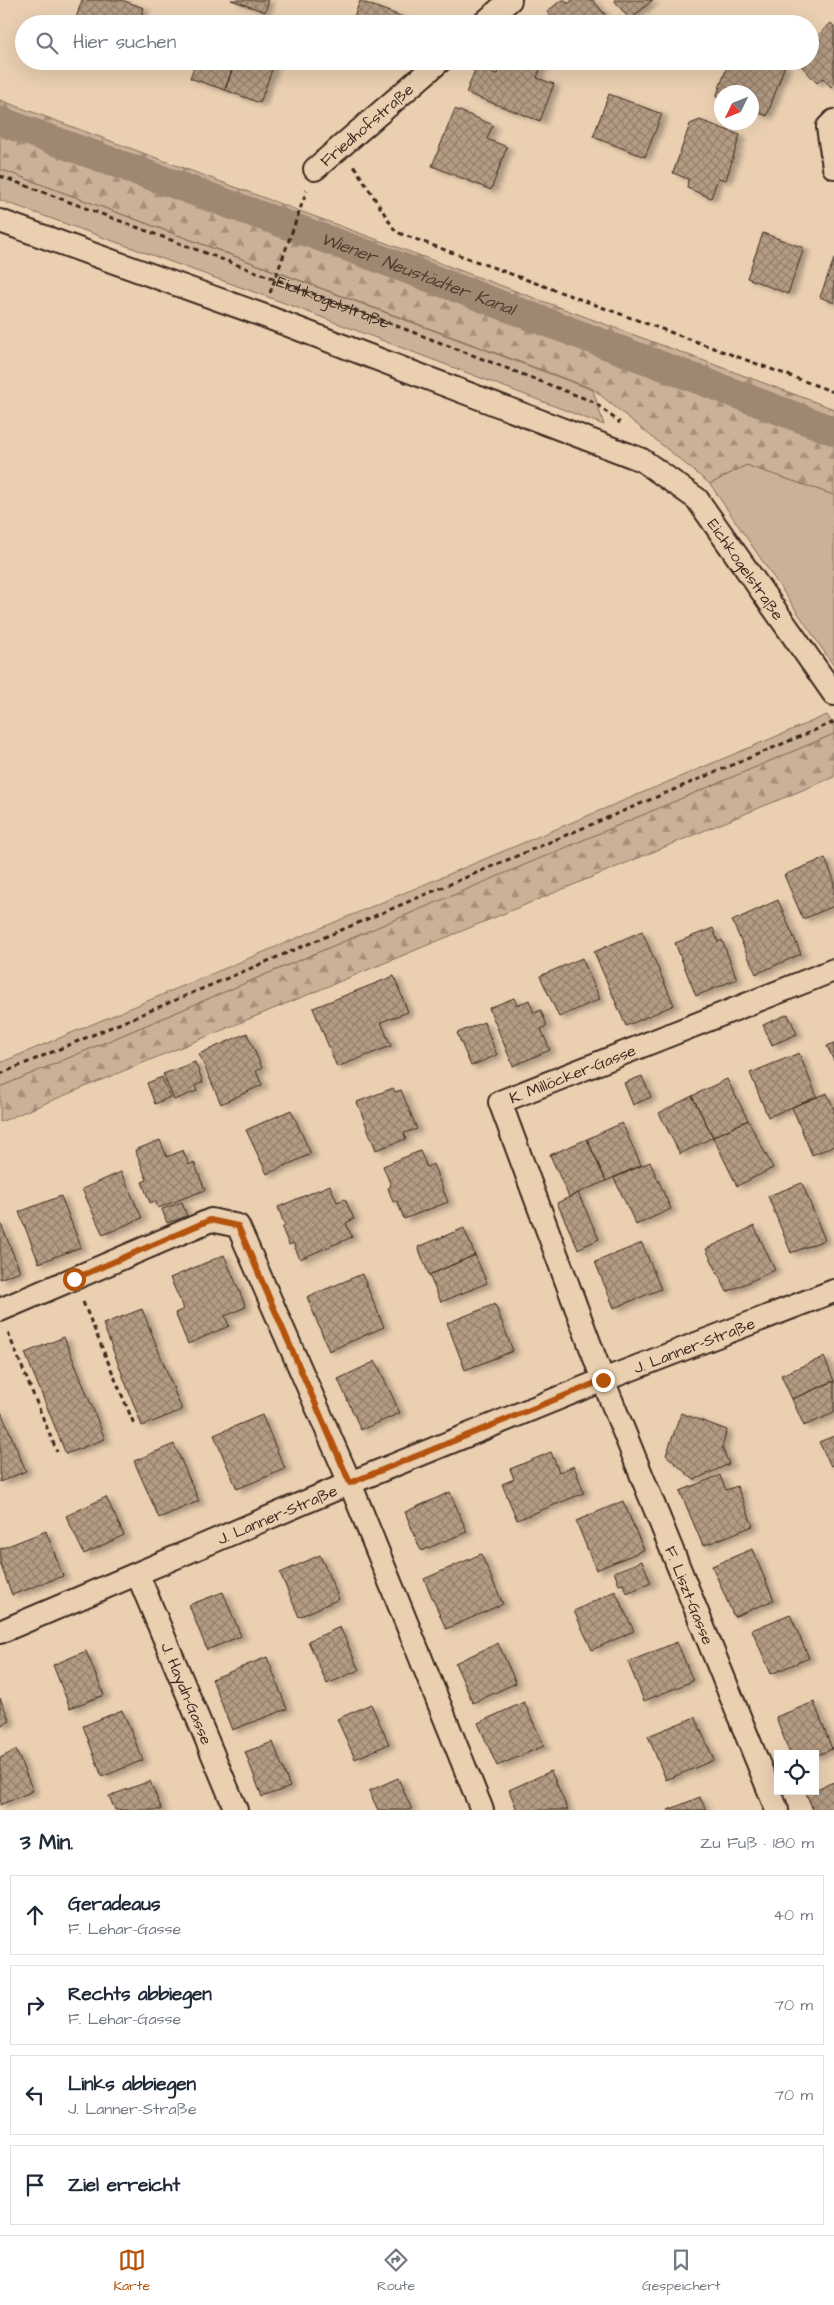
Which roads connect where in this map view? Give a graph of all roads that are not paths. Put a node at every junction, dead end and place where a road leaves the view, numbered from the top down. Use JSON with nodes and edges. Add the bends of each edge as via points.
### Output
{"nodes":[{"id":1,"x":510,"y":0,"type":"edge"},
{"id":2,"x":493,"y":15,"type":"edge"},
{"id":3,"x":430,"y":70,"type":"edge"},
{"id":4,"x":834,"y":121,"type":"edge"},
{"id":5,"x":834,"y":167,"type":"edge"},
{"id":6,"x":316,"y":169,"type":"dead end"},
{"id":7,"x":0,"y":221,"type":"edge"},
{"id":8,"x":834,"y":694,"type":"edge"},
{"id":9,"x":834,"y":970,"type":"edge"},
{"id":10,"x":834,"y":1291,"type":"edge"},
{"id":11,"x":0,"y":1310,"type":"edge"},
{"id":12,"x":603,"y":1380,"type":"junction"},
{"id":13,"x":350,"y":1483,"type":"junction"},
{"id":14,"x":138,"y":1575,"type":"junction"},
{"id":15,"x":0,"y":1632,"type":"edge"},
{"id":16,"x":236,"y":1810,"type":"edge"},
{"id":17,"x":482,"y":1810,"type":"edge"},
{"id":18,"x":777,"y":1810,"type":"edge"}],
"edges":[{"from":1,"to":2,"type":"street"},
{"from":3,"to":6,"type":"street","name":"Friedhofstraße"},
{"from":4,"to":5,"type":"street","via":[[828,127]]},
{"from":7,"to":8,"type":"street","name":"Eichkogelstraße","via":[[262,315],[642,460],[697,499]]},
{"from":9,"to":12,"type":"street","name":"K. Millöcker-Gasse","via":[[500,1102]]},
{"from":10,"to":12,"type":"street","name":"J. Lanner-Straße"},
{"from":11,"to":13,"type":"street","via":[[210,1220],[238,1226]]},
{"from":12,"to":13,"type":"street","name":"J. Lanner-Straße"},
{"from":12,"to":18,"type":"street","name":"F. Liszt-Gasse"},
{"from":13,"to":14,"type":"street","name":"J. Lanner-Straße"},
{"from":13,"to":17,"type":"street"},
{"from":14,"to":15,"type":"street","name":"J. Lanner-Straße"},
{"from":14,"to":16,"type":"street","name":"J. Haydn-Gasse"}]}
